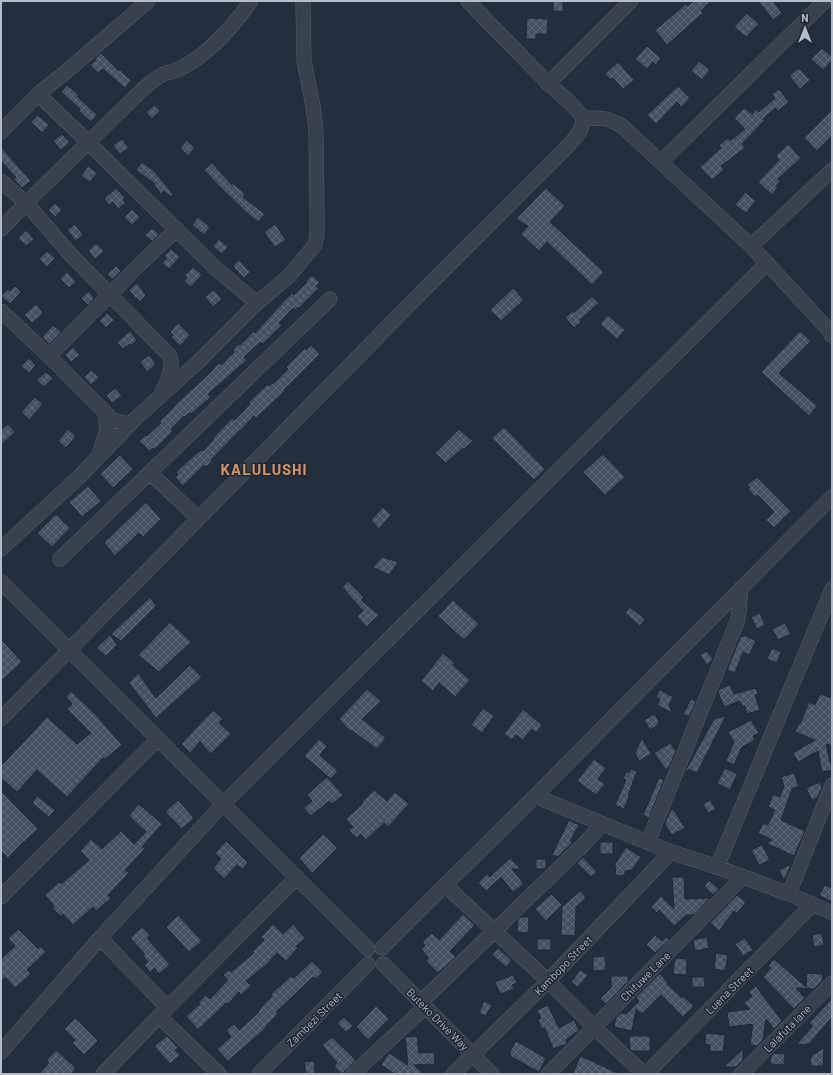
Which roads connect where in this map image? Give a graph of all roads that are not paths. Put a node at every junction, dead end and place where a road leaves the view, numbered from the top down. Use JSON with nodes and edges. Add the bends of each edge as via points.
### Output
{"nodes":[{"id":1,"x":148,"y":1,"type":"edge"},
{"id":2,"x":251,"y":1,"type":"edge"},
{"id":3,"x":303,"y":1,"type":"edge"},
{"id":4,"x":468,"y":1,"type":"edge"},
{"id":5,"x":631,"y":1,"type":"edge"},
{"id":6,"x":825,"y":1,"type":"edge"},
{"id":7,"x":548,"y":84,"type":"junction"},
{"id":8,"x":38,"y":94,"type":"junction"},
{"id":9,"x":582,"y":118,"type":"junction"},
{"id":10,"x":1,"y":132,"type":"edge"},
{"id":11,"x":88,"y":142,"type":"junction"},
{"id":12,"x":661,"y":162,"type":"junction"},
{"id":13,"x":832,"y":170,"type":"edge"},
{"id":14,"x":1,"y":180,"type":"edge"},
{"id":15,"x":26,"y":203,"type":"junction"},
{"id":16,"x":1,"y":229,"type":"edge"},
{"id":17,"x":177,"y":229,"type":"junction"},
{"id":18,"x":751,"y":246,"type":"junction"},
{"id":19,"x":767,"y":264,"type":"junction"},
{"id":20,"x":110,"y":294,"type":"junction"},
{"id":21,"x":330,"y":299,"type":"dead end"},
{"id":22,"x":257,"y":303,"type":"junction"},
{"id":23,"x":1,"y":311,"type":"edge"},
{"id":24,"x":832,"y":336,"type":"edge"},
{"id":25,"x":49,"y":356,"type":"junction"},
{"id":26,"x":161,"y":395,"type":"junction"},
{"id":27,"x":104,"y":412,"type":"junction"},
{"id":28,"x":129,"y":424,"type":"junction"},
{"id":29,"x":99,"y":455,"type":"junction"},
{"id":30,"x":150,"y":473,"type":"junction"},
{"id":31,"x":832,"y":497,"type":"edge"},
{"id":32,"x":198,"y":518,"type":"junction"},
{"id":33,"x":1,"y":549,"type":"edge"},
{"id":34,"x":60,"y":559,"type":"dead end"},
{"id":35,"x":1,"y":582,"type":"edge"},
{"id":36,"x":741,"y":588,"type":"junction"},
{"id":37,"x":832,"y":589,"type":"edge"},
{"id":38,"x":70,"y":650,"type":"junction"},
{"id":39,"x":1,"y":719,"type":"edge"},
{"id":40,"x":158,"y":739,"type":"junction"},
{"id":41,"x":832,"y":786,"type":"edge"},
{"id":42,"x":535,"y":796,"type":"junction"},
{"id":43,"x":223,"y":804,"type":"junction"},
{"id":44,"x":602,"y":824,"type":"junction"},
{"id":45,"x":648,"y":842,"type":"junction"},
{"id":46,"x":671,"y":852,"type":"junction"},
{"id":47,"x":717,"y":867,"type":"junction"},
{"id":48,"x":297,"y":877,"type":"junction"},
{"id":49,"x":742,"y":878,"type":"junction"},
{"id":50,"x":445,"y":885,"type":"junction"},
{"id":51,"x":789,"y":894,"type":"junction"},
{"id":52,"x":1,"y":897,"type":"edge"},
{"id":53,"x":812,"y":905,"type":"junction"},
{"id":54,"x":832,"y":913,"type":"edge"},
{"id":55,"x":494,"y":930,"type":"junction"},
{"id":56,"x":100,"y":938,"type":"junction"},
{"id":57,"x":375,"y":948,"type":"junction"},
{"id":58,"x":368,"y":964,"type":"junction"},
{"id":59,"x":383,"y":964,"type":"junction"},
{"id":60,"x":548,"y":981,"type":"junction"},
{"id":61,"x":832,"y":983,"type":"edge"},
{"id":62,"x":423,"y":1005,"type":"junction"},
{"id":63,"x":163,"y":1012,"type":"junction"},
{"id":64,"x":595,"y":1028,"type":"junction"},
{"id":65,"x":1,"y":1052,"type":"edge"},
{"id":66,"x":473,"y":1054,"type":"junction"},
{"id":67,"x":103,"y":1074,"type":"edge"},
{"id":68,"x":219,"y":1074,"type":"edge"},
{"id":69,"x":259,"y":1074,"type":"edge"},
{"id":70,"x":353,"y":1074,"type":"edge"},
{"id":71,"x":453,"y":1074,"type":"edge"},
{"id":72,"x":492,"y":1074,"type":"edge"},
{"id":73,"x":548,"y":1074,"type":"edge"},
{"id":74,"x":645,"y":1074,"type":"edge"},
{"id":75,"x":741,"y":1074,"type":"edge"}],
"edges":[{"from":1,"to":8,"type":"street"},
{"from":2,"to":11,"type":"street","via":[[213,46],[180,69],[153,80]]},
{"from":3,"to":22,"type":"street","via":[[304,61],[316,131],[317,238],[315,245],[289,276]]},
{"from":4,"to":7,"type":"street"},
{"from":5,"to":7,"type":"street"},
{"from":6,"to":12,"type":"street"},
{"from":7,"to":9,"type":"street"},
{"from":8,"to":10,"type":"street"},
{"from":8,"to":11,"type":"street"},
{"from":9,"to":12,"type":"street","via":[[612,120]]},
{"from":9,"to":32,"type":"street","via":[[579,133],[569,145]]},
{"from":11,"to":15,"type":"street"},
{"from":11,"to":17,"type":"street"},
{"from":12,"to":18,"type":"street"},
{"from":13,"to":18,"type":"street"},
{"from":14,"to":15,"type":"street"},
{"from":15,"to":16,"type":"street"},
{"from":15,"to":20,"type":"street","via":[[70,254]]},
{"from":17,"to":20,"type":"street"},
{"from":17,"to":22,"type":"street","via":[[214,267]]},
{"from":18,"to":19,"type":"street"},
{"from":19,"to":24,"type":"street"},
{"from":19,"to":43,"type":"street"},
{"from":20,"to":25,"type":"street"},
{"from":20,"to":26,"type":"street","via":[[171,359],[166,385]]},
{"from":21,"to":30,"type":"street"},
{"from":22,"to":26,"type":"street"},
{"from":23,"to":25,"type":"street"},
{"from":25,"to":27,"type":"street"},
{"from":26,"to":28,"type":"street"},
{"from":27,"to":28,"type":"street","via":[[113,420]]},
{"from":27,"to":29,"type":"street","via":[[107,430]]},
{"from":28,"to":29,"type":"street"},
{"from":29,"to":33,"type":"street","via":[[79,477]]},
{"from":30,"to":32,"type":"street"},
{"from":30,"to":34,"type":"street"},
{"from":31,"to":36,"type":"street"},
{"from":32,"to":38,"type":"street"},
{"from":35,"to":38,"type":"street"},
{"from":36,"to":42,"type":"street"},
{"from":36,"to":45,"type":"street","via":[[737,622]]},
{"from":37,"to":47,"type":"street"},
{"from":38,"to":39,"type":"street"},
{"from":38,"to":40,"type":"street"},
{"from":40,"to":43,"type":"street"},
{"from":40,"to":52,"type":"street"},
{"from":41,"to":51,"type":"street"},
{"from":42,"to":44,"type":"street"},
{"from":42,"to":50,"type":"street"},
{"from":43,"to":48,"type":"street"},
{"from":43,"to":56,"type":"street"},
{"from":44,"to":45,"type":"street"},
{"from":44,"to":55,"type":"street"},
{"from":45,"to":46,"type":"street"},
{"from":46,"to":47,"type":"street"},
{"from":46,"to":60,"type":"street","name":"Kambopo Street"},
{"from":47,"to":49,"type":"street"},
{"from":48,"to":57,"type":"street"},
{"from":48,"to":63,"type":"street"},
{"from":49,"to":51,"type":"street"},
{"from":49,"to":64,"type":"street","name":"Chifuwe Lane"},
{"from":50,"to":55,"type":"street"},
{"from":50,"to":57,"type":"street"},
{"from":51,"to":53,"type":"street"},
{"from":53,"to":54,"type":"street"},
{"from":53,"to":74,"type":"street","name":"Luena Street"},
{"from":55,"to":60,"type":"street"},
{"from":55,"to":62,"type":"street"},
{"from":56,"to":63,"type":"street"},
{"from":56,"to":65,"type":"street"},
{"from":57,"to":58,"type":"street","via":[[365,954]]},
{"from":57,"to":59,"type":"street","via":[[386,952]]},
{"from":58,"to":59,"type":"street","via":[[379,967]]},
{"from":58,"to":69,"type":"street","name":"Zambezi Street"},
{"from":59,"to":62,"type":"street","name":"Buteko Drive Way"},
{"from":60,"to":64,"type":"street"},
{"from":60,"to":66,"type":"street","name":"Kambopo Street"},
{"from":61,"to":75,"type":"street","name":"Lalafuta lane"},
{"from":62,"to":66,"type":"street","name":"Buteko Drive Way"},
{"from":62,"to":70,"type":"street"},
{"from":63,"to":67,"type":"street"},
{"from":63,"to":68,"type":"street"},
{"from":64,"to":73,"type":"street","name":"Chifuwe Lane"},
{"from":64,"to":74,"type":"street"},
{"from":66,"to":71,"type":"street","name":"Kambopo Street"},
{"from":66,"to":72,"type":"street","name":"Buteko Drive Way"}]}
